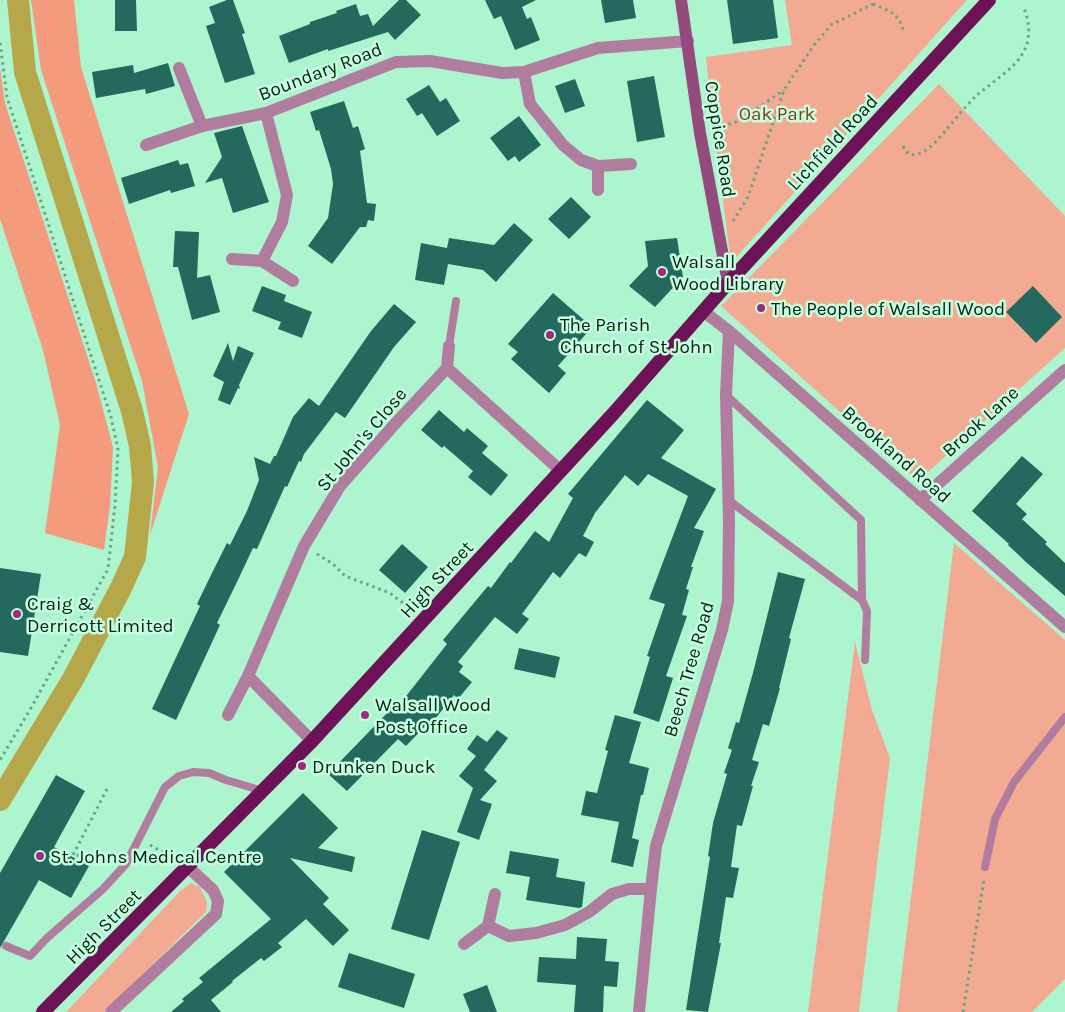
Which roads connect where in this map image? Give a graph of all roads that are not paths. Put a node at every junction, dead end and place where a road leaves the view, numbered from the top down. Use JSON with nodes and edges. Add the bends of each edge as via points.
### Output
{"nodes":[{"id":1,"x":681,"y":0,"type":"edge"},
{"id":2,"x":989,"y":0,"type":"edge"},
{"id":3,"x":688,"y":42,"type":"junction"},
{"id":4,"x":179,"y":68,"type":"dead end"},
{"id":5,"x":524,"y":72,"type":"junction"},
{"id":6,"x":266,"y":113,"type":"junction"},
{"id":7,"x":202,"y":126,"type":"junction"},
{"id":8,"x":146,"y":145,"type":"dead end"},
{"id":9,"x":631,"y":164,"type":"dead end"},
{"id":10,"x":598,"y":166,"type":"junction"},
{"id":11,"x":598,"y":190,"type":"dead end"},
{"id":12,"x":232,"y":259,"type":"dead end"},
{"id":13,"x":262,"y":261,"type":"junction"},
{"id":14,"x":293,"y":281,"type":"dead end"},
{"id":15,"x":728,"y":283,"type":"junction"},
{"id":16,"x":456,"y":301,"type":"dead end"},
{"id":17,"x":703,"y":310,"type":"junction"},
{"id":18,"x":729,"y":332,"type":"junction"},
{"id":19,"x":449,"y":346,"type":"joint"},
{"id":20,"x":447,"y":368,"type":"junction"},
{"id":21,"x":1065,"y":370,"type":"edge"},
{"id":22,"x":726,"y":395,"type":"junction"},
{"id":23,"x":561,"y":471,"type":"junction"},
{"id":24,"x":727,"y":499,"type":"junction"},
{"id":25,"x":920,"y":500,"type":"junction"},
{"id":26,"x":862,"y":600,"type":"junction"},
{"id":27,"x":1065,"y":627,"type":"edge"},
{"id":28,"x":865,"y":660,"type":"dead end"},
{"id":29,"x":248,"y":676,"type":"junction"},
{"id":30,"x":228,"y":715,"type":"dead end"},
{"id":31,"x":1065,"y":717,"type":"edge"},
{"id":32,"x":312,"y":741,"type":"junction"},
{"id":33,"x":263,"y":791,"type":"junction"},
{"id":34,"x":188,"y":866,"type":"junction"},
{"id":35,"x":985,"y":867,"type":"road end"},
{"id":36,"x":651,"y":888,"type":"junction"},
{"id":37,"x":495,"y":894,"type":"dead end"},
{"id":38,"x":488,"y":926,"type":"junction"},
{"id":39,"x":464,"y":944,"type":"dead end"},
{"id":40,"x":6,"y":946,"type":"dead end"},
{"id":41,"x":43,"y":1012,"type":"edge"},
{"id":42,"x":111,"y":1012,"type":"edge"},
{"id":43,"x":639,"y":1012,"type":"edge"}],
"edges":[{"from":1,"to":3,"type":"main road","name":"Coppice Road"},
{"from":2,"to":15,"type":"highway","name":"Lichfield Road"},
{"from":3,"to":5,"type":"street","name":"Boundary Road","via":[[598,48]]},
{"from":3,"to":15,"type":"main road","name":"Coppice Road","via":[[700,132]]},
{"from":4,"to":7,"type":"street"},
{"from":5,"to":6,"type":"street","name":"Boundary Road","via":[[502,73],[430,61],[396,62]]},
{"from":5,"to":10,"type":"street","via":[[530,104],[563,146],[581,160]]},
{"from":6,"to":7,"type":"street","name":"Boundary Road"},
{"from":6,"to":13,"type":"street","via":[[287,195],[282,222]]},
{"from":7,"to":8,"type":"street","name":"Boundary Road"},
{"from":9,"to":10,"type":"street"},
{"from":10,"to":11,"type":"street"},
{"from":12,"to":13,"type":"street"},
{"from":13,"to":14,"type":"street"},
{"from":15,"to":17,"type":"highway","name":"Lichfield Road"},
{"from":16,"to":19,"type":"lane"},
{"from":17,"to":18,"type":"street","name":"Brookland Road"},
{"from":17,"to":23,"type":"highway","name":"High Street"},
{"from":18,"to":22,"type":"street","name":"Beech Tree Road"},
{"from":18,"to":25,"type":"street","name":"Brookland Road"},
{"from":19,"to":20,"type":"street"},
{"from":20,"to":23,"type":"street"},
{"from":20,"to":29,"type":"street","name":"St John's Close","via":[[340,486],[304,546]]},
{"from":21,"to":25,"type":"street","name":"Brook Lane"},
{"from":22,"to":24,"type":"street","name":"Beech Tree Road"},
{"from":22,"to":26,"type":"lane","via":[[861,520]]},
{"from":23,"to":32,"type":"highway","name":"High Street"},
{"from":24,"to":26,"type":"lane"},
{"from":24,"to":36,"type":"street","name":"Beech Tree Road","via":[[728,601],[722,630],[665,812],[656,846]]},
{"from":25,"to":27,"type":"street","name":"Brookland Road"},
{"from":26,"to":28,"type":"lane","via":[[867,611]]},
{"from":29,"to":30,"type":"street","name":"St John's Close"},
{"from":29,"to":32,"type":"street"},
{"from":31,"to":35,"type":"lane","via":[[1014,782],[995,819]]},
{"from":32,"to":33,"type":"highway","name":"High Street"},
{"from":33,"to":34,"type":"highway","name":"High Street"},
{"from":33,"to":40,"type":"lane","via":[[209,773],[193,772],[179,776],[165,787],[126,864],[103,889],[30,956]]},
{"from":34,"to":41,"type":"highway","name":"High Street"},
{"from":34,"to":42,"type":"street","via":[[212,890],[218,901],[216,914]]},
{"from":36,"to":38,"type":"street","via":[[612,894],[566,925],[536,933],[509,936]]},
{"from":36,"to":43,"type":"street","name":"Beech Tree Road"},
{"from":37,"to":38,"type":"street"},
{"from":38,"to":39,"type":"street"}]}
